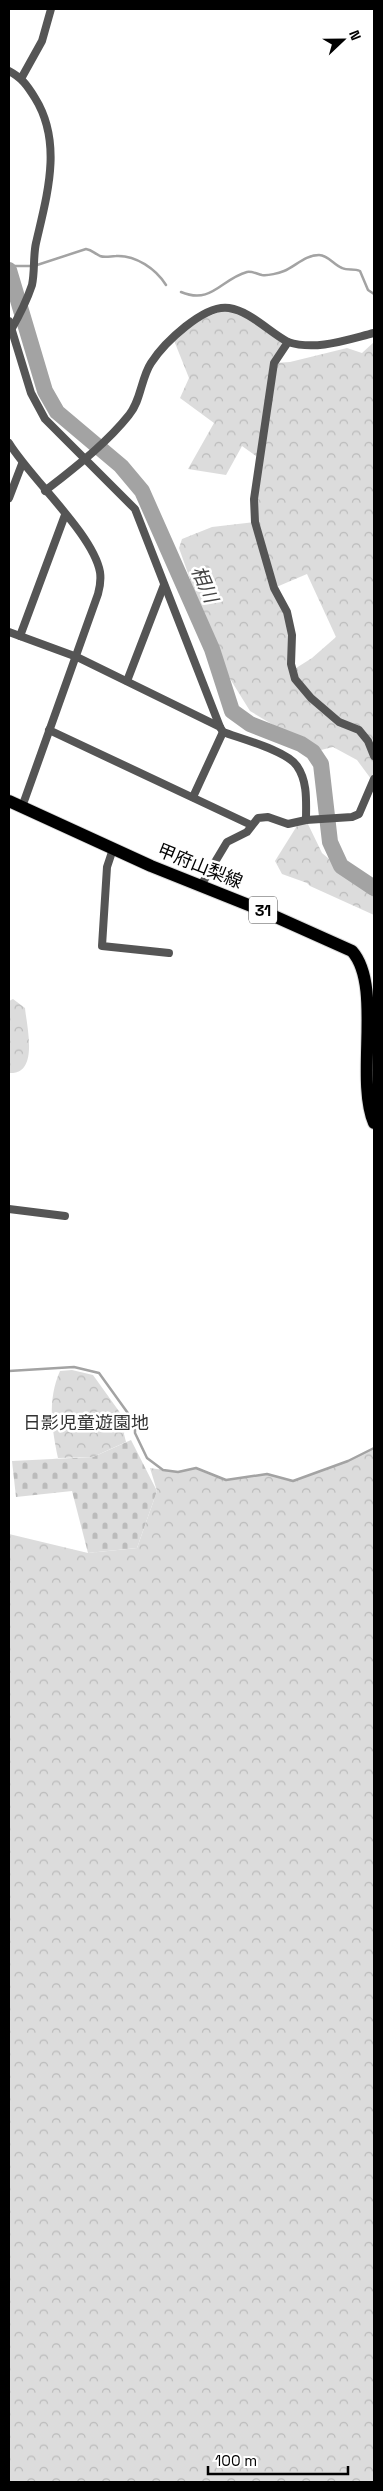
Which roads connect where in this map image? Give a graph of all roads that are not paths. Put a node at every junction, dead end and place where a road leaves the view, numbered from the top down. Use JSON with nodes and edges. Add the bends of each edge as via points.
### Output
{"nodes":[{"id":1,"x":52,"y":9,"type":"edge"},
{"id":2,"x":9,"y":71,"type":"edge"},
{"id":3,"x":22,"y":78,"type":"junction"},
{"id":4,"x":12,"y":328,"type":"edge"},
{"id":5,"x":374,"y":333,"type":"edge"},
{"id":6,"x":288,"y":342,"type":"junction"},
{"id":7,"x":9,"y":348,"type":"edge"},
{"id":8,"x":9,"y":444,"type":"edge"},
{"id":9,"x":88,"y":455,"type":"junction"},
{"id":10,"x":22,"y":464,"type":"junction"},
{"id":11,"x":45,"y":491,"type":"junction"},
{"id":12,"x":9,"y":498,"type":"edge"},
{"id":13,"x":65,"y":515,"type":"junction"},
{"id":14,"x":164,"y":585,"type":"junction"},
{"id":15,"x":9,"y":632,"type":"edge"},
{"id":16,"x":20,"y":636,"type":"junction"},
{"id":17,"x":77,"y":657,"type":"junction"},
{"id":18,"x":127,"y":682,"type":"junction"},
{"id":19,"x":49,"y":730,"type":"junction"},
{"id":20,"x":222,"y":730,"type":"junction"},
{"id":21,"x":374,"y":756,"type":"edge"},
{"id":22,"x":374,"y":779,"type":"edge"},
{"id":23,"x":193,"y":797,"type":"junction"},
{"id":24,"x":9,"y":801,"type":"edge"},
{"id":25,"x":22,"y":808,"type":"junction"},
{"id":26,"x":306,"y":820,"type":"junction"},
{"id":27,"x":251,"y":825,"type":"junction"},
{"id":28,"x":113,"y":849,"type":"junction"},
{"id":29,"x":200,"y":886,"type":"junction"},
{"id":30,"x":168,"y":953,"type":"dead end"},
{"id":31,"x":374,"y":1124,"type":"edge"},
{"id":32,"x":9,"y":1209,"type":"edge"},
{"id":33,"x":65,"y":1216,"type":"dead end"}],
"edges":[{"from":1,"to":3,"type":"street","via":[[42,41]]},
{"from":2,"to":3,"type":"street"},
{"from":3,"to":4,"type":"street","via":[[38,103],[47,127],[51,149],[50,178],[27,298]]},
{"from":4,"to":7,"type":"street"},
{"from":4,"to":9,"type":"street","via":[[36,406],[45,419]]},
{"from":5,"to":6,"type":"street","via":[[318,346]]},
{"from":6,"to":9,"type":"street","via":[[237,310],[220,308],[209,311],[173,338],[150,363],[131,414]]},
{"from":6,"to":21,"type":"street","via":[[274,364],[254,499],[255,522],[274,588],[287,612],[292,635],[294,680],[339,722],[359,730]]},
{"from":8,"to":10,"type":"street"},
{"from":9,"to":11,"type":"street"},
{"from":9,"to":14,"type":"street","via":[[135,509]]},
{"from":10,"to":11,"type":"street"},
{"from":10,"to":12,"type":"street"},
{"from":11,"to":13,"type":"street"},
{"from":13,"to":16,"type":"street"},
{"from":13,"to":17,"type":"street","via":[[91,549],[100,572],[98,594]]},
{"from":14,"to":18,"type":"street"},
{"from":14,"to":20,"type":"street"},
{"from":15,"to":16,"type":"street"},
{"from":16,"to":17,"type":"street"},
{"from":17,"to":18,"type":"street"},
{"from":17,"to":19,"type":"street"},
{"from":18,"to":20,"type":"street"},
{"from":19,"to":23,"type":"street"},
{"from":19,"to":25,"type":"street"},
{"from":20,"to":23,"type":"street"},
{"from":20,"to":26,"type":"street","via":[[293,761],[306,792]]},
{"from":22,"to":26,"type":"street","via":[[358,814]]},
{"from":23,"to":27,"type":"street"},
{"from":24,"to":25,"type":"main road","name":"甲府山梨線","number":"31"},
{"from":25,"to":28,"type":"main road","name":"甲府山梨線","number":"31"},
{"from":26,"to":27,"type":"street","via":[[288,824],[263,816]]},
{"from":27,"to":29,"type":"street","via":[[243,835],[227,842]]},
{"from":28,"to":29,"type":"main road","name":"甲府山梨線","number":"31"},
{"from":28,"to":30,"type":"street","via":[[107,867],[102,946]]},
{"from":29,"to":31,"type":"main road","name":"甲府山梨線","number":"31","via":[[340,944],[361,959],[369,990],[369,1087]]},
{"from":32,"to":33,"type":"street"}]}
